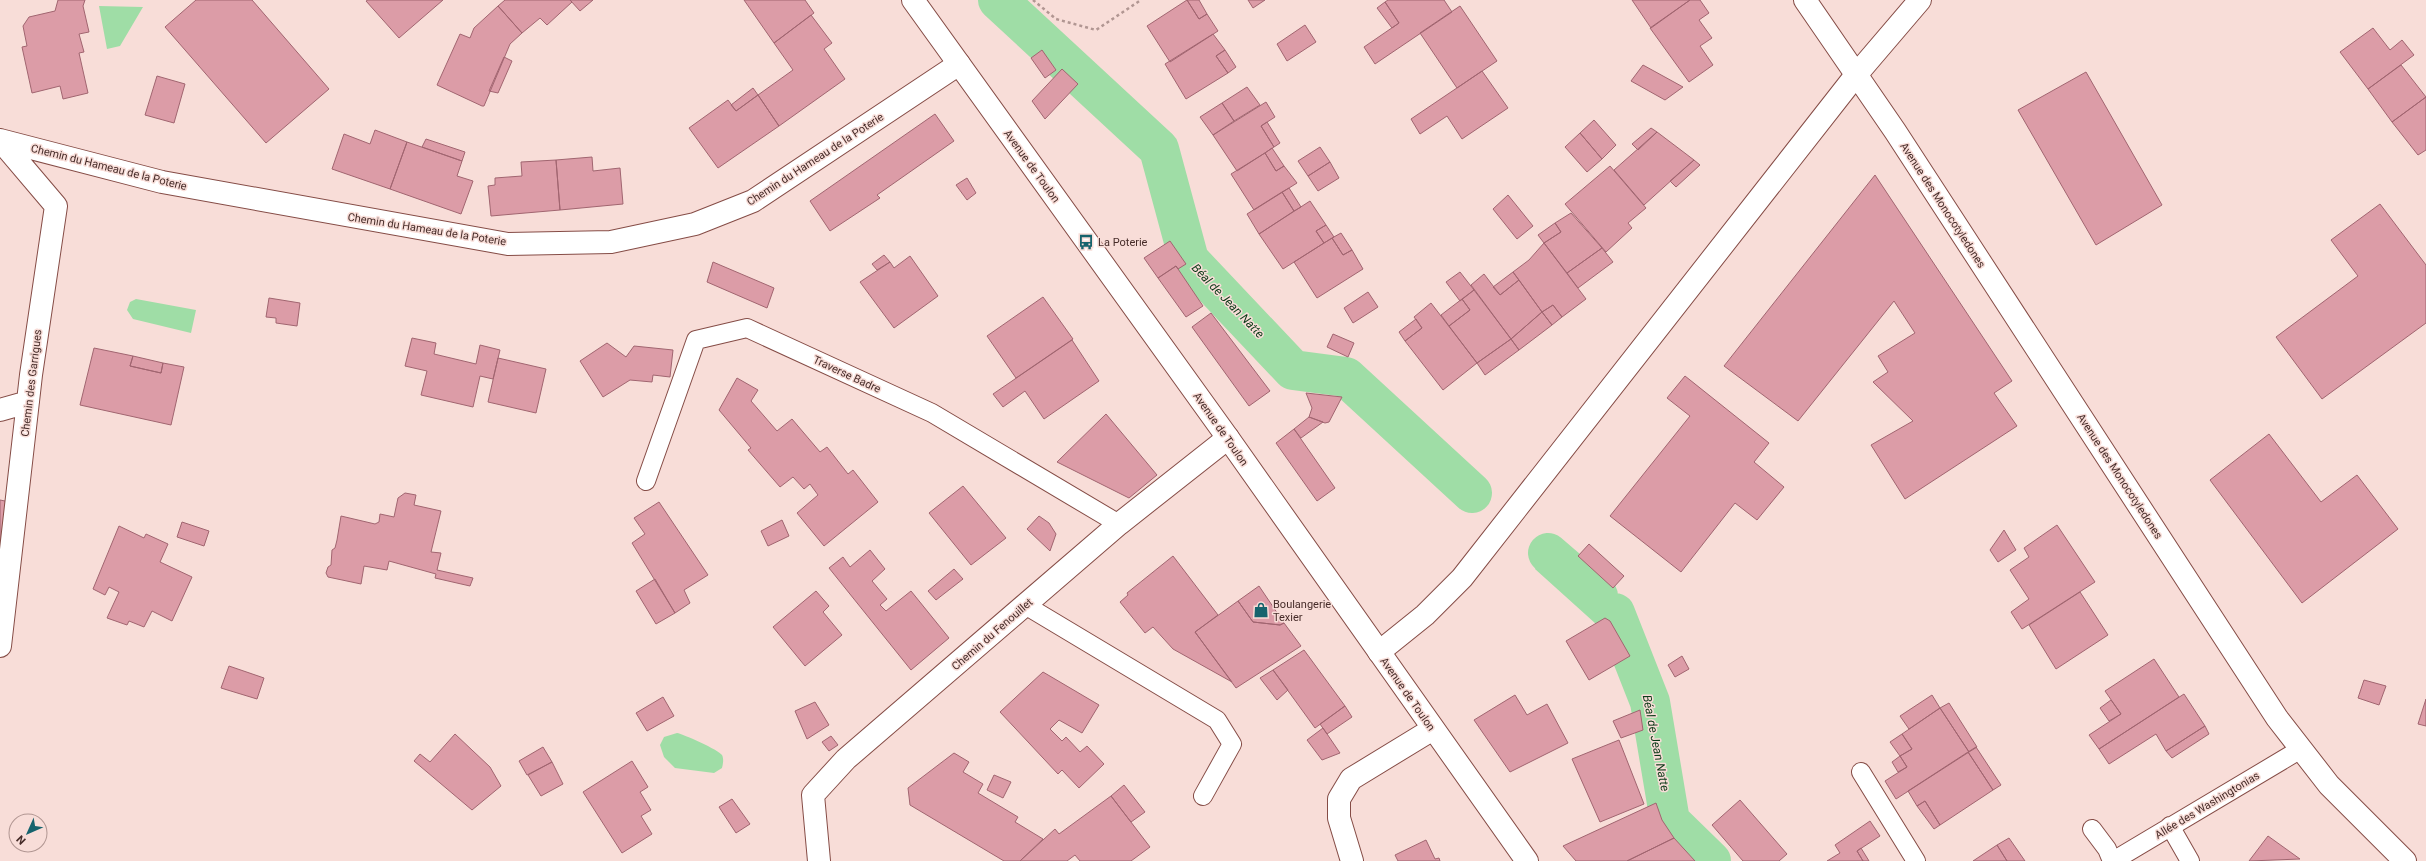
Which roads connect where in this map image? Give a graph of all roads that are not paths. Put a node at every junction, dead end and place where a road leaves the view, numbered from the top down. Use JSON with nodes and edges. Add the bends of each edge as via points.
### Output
{"nodes":[{"id":1,"x":913,"y":0,"type":"edge"},
{"id":2,"x":1805,"y":0,"type":"edge"},
{"id":3,"x":1920,"y":0,"type":"edge"},
{"id":4,"x":959,"y":64,"type":"junction"},
{"id":5,"x":1856,"y":75,"type":"junction"},
{"id":6,"x":0,"y":140,"type":"edge"},
{"id":7,"x":28,"y":402,"type":"junction"},
{"id":8,"x":0,"y":410,"type":"edge"},
{"id":9,"x":1228,"y":438,"type":"junction"},
{"id":10,"x":646,"y":481,"type":"dead end"},
{"id":11,"x":1119,"y":524,"type":"junction"},
{"id":12,"x":1025,"y":605,"type":"junction"},
{"id":13,"x":0,"y":646,"type":"edge"},
{"id":14,"x":1379,"y":652,"type":"junction"},
{"id":15,"x":1433,"y":729,"type":"junction"},
{"id":16,"x":2301,"y":749,"type":"junction"},
{"id":17,"x":1862,"y":772,"type":"dead end"},
{"id":18,"x":1202,"y":796,"type":"dead end"},
{"id":19,"x":2170,"y":826,"type":"junction"},
{"id":20,"x":2092,"y":829,"type":"dead end"},
{"id":21,"x":819,"y":861,"type":"edge"},
{"id":22,"x":1352,"y":861,"type":"edge"},
{"id":23,"x":1527,"y":861,"type":"edge"},
{"id":24,"x":1916,"y":861,"type":"edge"},
{"id":25,"x":2113,"y":861,"type":"edge"},
{"id":26,"x":2190,"y":861,"type":"edge"},
{"id":27,"x":2405,"y":861,"type":"edge"}],
"edges":[{"from":1,"to":4,"type":"street","name":"Avenue de Toulon"},
{"from":2,"to":5,"type":"street","name":"Avenue des Monocotyledones"},
{"from":3,"to":5,"type":"street"},
{"from":4,"to":6,"type":"street","name":"Chemin du Hameau de la Poterie","via":[[754,201],[695,224],[611,242],[508,244],[162,182]]},
{"from":4,"to":9,"type":"street","name":"Avenue de Toulon"},
{"from":5,"to":14,"type":"street","via":[[1462,578],[1425,615]]},
{"from":5,"to":16,"type":"street","name":"Avenue des Monocotyledones","via":[[1899,137],[2277,718]]},
{"from":6,"to":7,"type":"street","name":"Chemin des Garrigues","via":[[56,206]]},
{"from":7,"to":8,"type":"street"},
{"from":7,"to":13,"type":"street","name":"Chemin des Garrigues"},
{"from":9,"to":11,"type":"street","name":"Chemin du Fenouillet"},
{"from":9,"to":14,"type":"street","name":"Avenue de Toulon"},
{"from":10,"to":11,"type":"lane","name":"Traverse Badre","via":[[696,340],[747,328],[932,413]]},
{"from":11,"to":12,"type":"street","name":"Chemin du Fenouillet"},
{"from":12,"to":18,"type":"lane","via":[[1217,720],[1232,744]]},
{"from":12,"to":21,"type":"street","name":"Chemin du Fenouillet","via":[[846,759],[813,796]]},
{"from":14,"to":15,"type":"street","name":"Avenue de Toulon"},
{"from":15,"to":22,"type":"street","via":[[1351,779],[1339,799],[1339,818]]},
{"from":15,"to":23,"type":"street","name":"Avenue de Toulon"},
{"from":16,"to":19,"type":"lane","name":"Allée des Washingtonias"},
{"from":16,"to":27,"type":"street","name":"Avenue des Monocotyledones","via":[[2329,785]]},
{"from":17,"to":24,"type":"lane"},
{"from":19,"to":25,"type":"lane","name":"Allée des Washingtonias"},
{"from":19,"to":26,"type":"lane"},
{"from":20,"to":25,"type":"lane","name":"Allée des Washingtonias"}]}
